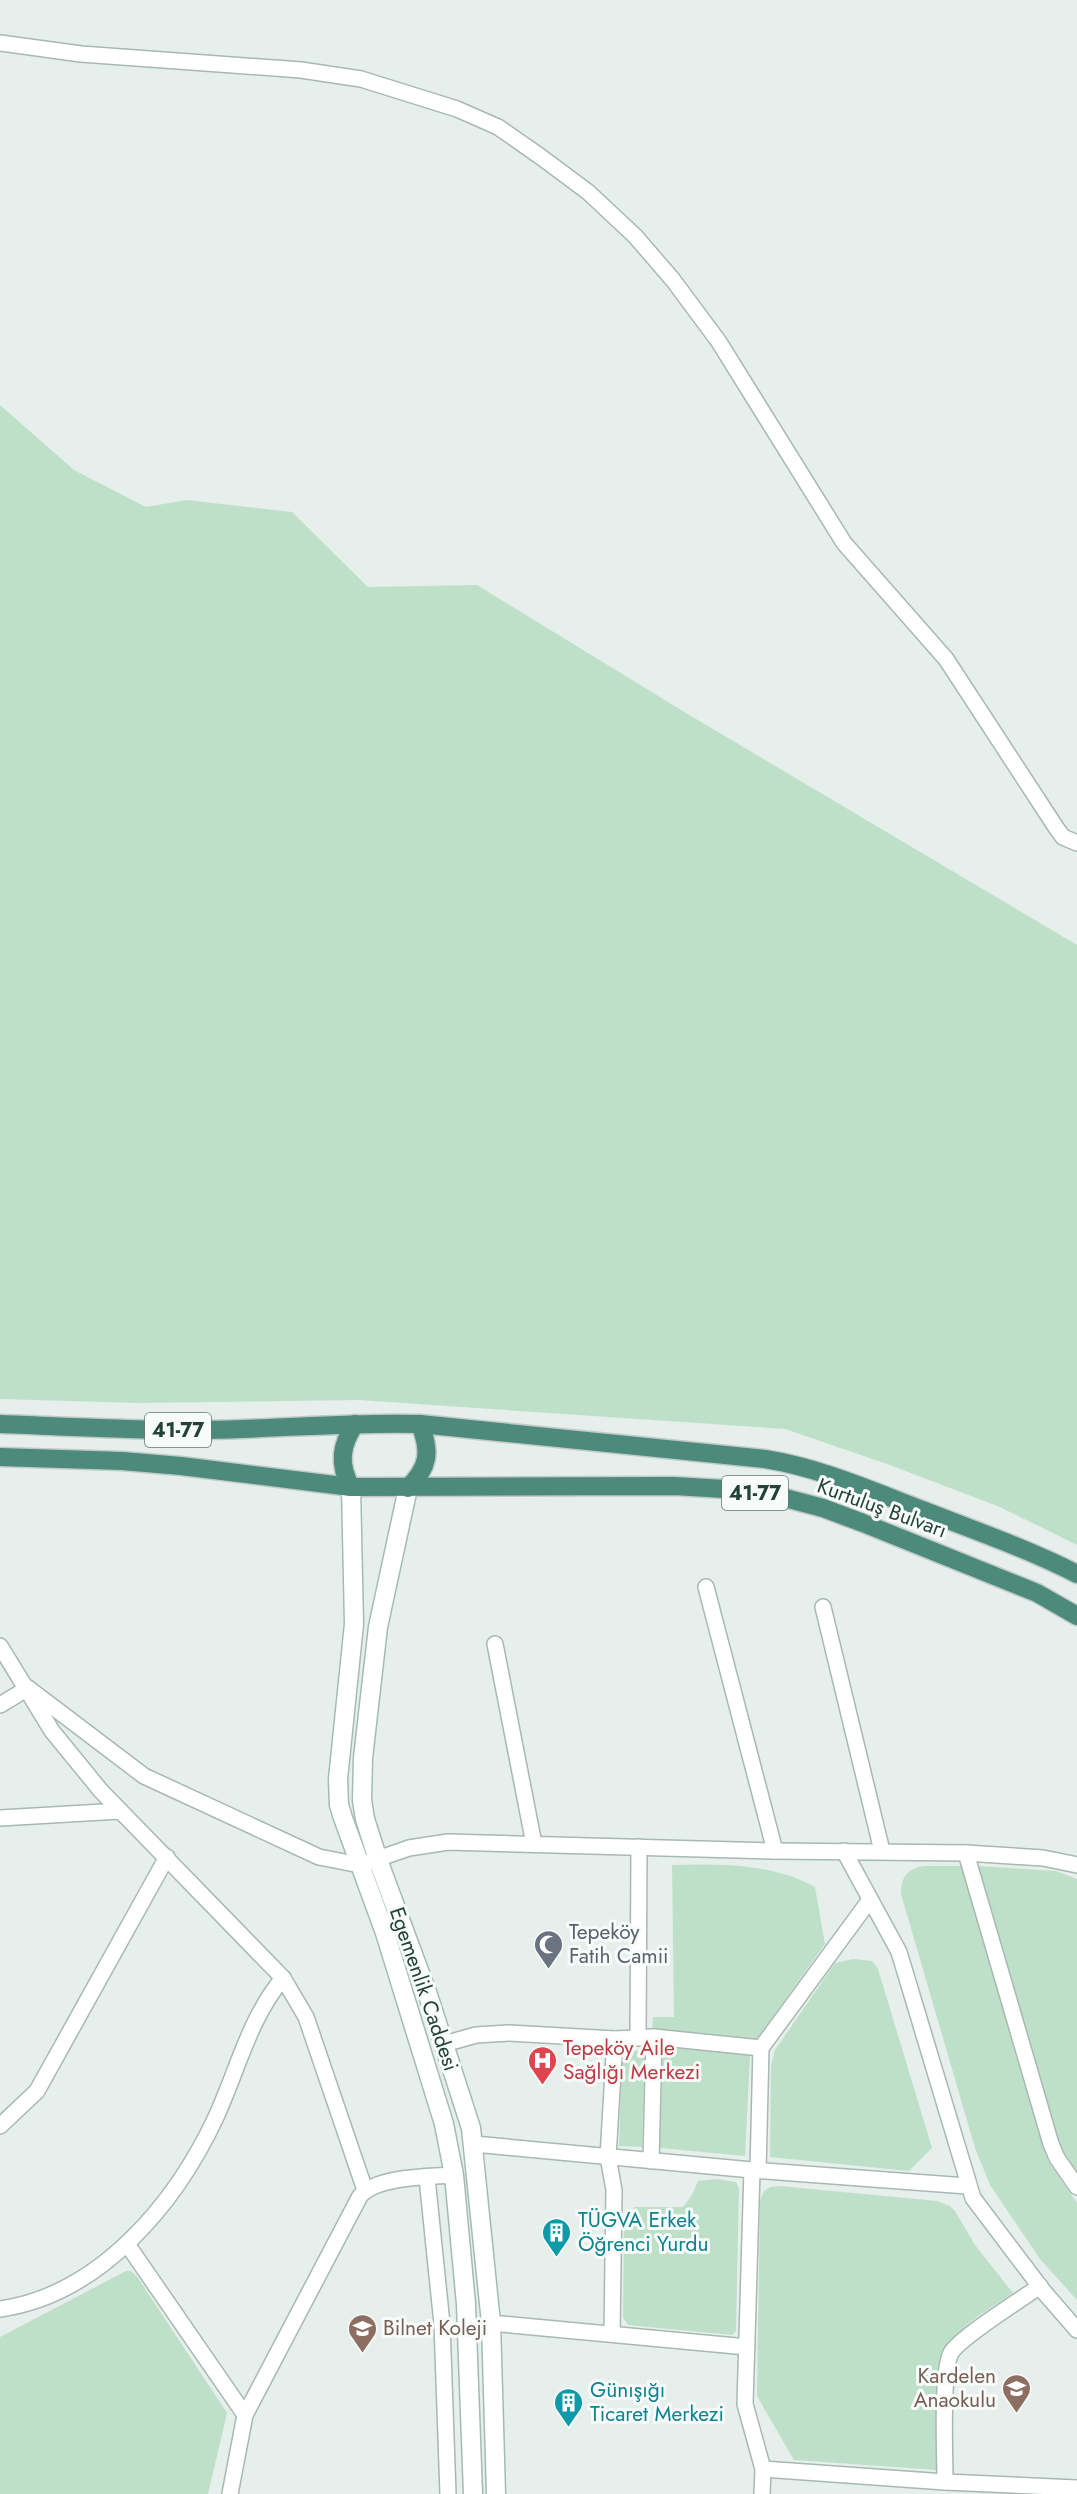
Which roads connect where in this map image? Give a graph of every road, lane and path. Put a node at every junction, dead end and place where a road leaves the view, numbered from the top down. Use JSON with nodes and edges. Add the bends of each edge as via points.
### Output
{"nodes":[{"id":1,"x":0,"y":43,"type":"edge"},
{"id":2,"x":1077,"y":843,"type":"edge"},
{"id":3,"x":0,"y":1424,"type":"edge"},
{"id":4,"x":355,"y":1424,"type":"junction"},
{"id":5,"x":420,"y":1424,"type":"junction"},
{"id":6,"x":0,"y":1457,"type":"edge"},
{"id":7,"x":351,"y":1487,"type":"junction"},
{"id":8,"x":408,"y":1488,"type":"junction"},
{"id":9,"x":1077,"y":1574,"type":"edge"},
{"id":10,"x":706,"y":1587,"type":"dead end"},
{"id":11,"x":823,"y":1607,"type":"dead end"},
{"id":12,"x":1077,"y":1616,"type":"edge"},
{"id":13,"x":495,"y":1644,"type":"dead end"},
{"id":14,"x":0,"y":1646,"type":"edge"},
{"id":15,"x":28,"y":1688,"type":"junction"},
{"id":16,"x":0,"y":1705,"type":"edge"},
{"id":17,"x":120,"y":1811,"type":"junction"},
{"id":18,"x":0,"y":1818,"type":"edge"},
{"id":19,"x":534,"y":1844,"type":"junction"},
{"id":20,"x":639,"y":1847,"type":"junction"},
{"id":21,"x":776,"y":1851,"type":"junction"},
{"id":22,"x":844,"y":1851,"type":"junction"},
{"id":23,"x":882,"y":1851,"type":"junction"},
{"id":24,"x":966,"y":1852,"type":"junction"},
{"id":25,"x":167,"y":1857,"type":"junction"},
{"id":26,"x":378,"y":1860,"type":"junction"},
{"id":27,"x":360,"y":1865,"type":"junction"},
{"id":28,"x":1077,"y":1865,"type":"edge"},
{"id":29,"x":869,"y":1901,"type":"junction"},
{"id":30,"x":283,"y":1978,"type":"junction"},
{"id":31,"x":654,"y":2037,"type":"junction"},
{"id":32,"x":638,"y":2038,"type":"junction"},
{"id":33,"x":615,"y":2039,"type":"junction"},
{"id":34,"x":444,"y":2044,"type":"junction"},
{"id":35,"x":761,"y":2048,"type":"junction"},
{"id":36,"x":0,"y":2126,"type":"edge"},
{"id":37,"x":474,"y":2144,"type":"junction"},
{"id":38,"x":608,"y":2157,"type":"junction"},
{"id":39,"x":651,"y":2161,"type":"junction"},
{"id":40,"x":755,"y":2170,"type":"junction"},
{"id":41,"x":454,"y":2175,"type":"junction"},
{"id":42,"x":427,"y":2178,"type":"junction"},
{"id":43,"x":968,"y":2186,"type":"junction"},
{"id":44,"x":1077,"y":2187,"type":"edge"},
{"id":45,"x":365,"y":2190,"type":"junction"},
{"id":46,"x":127,"y":2244,"type":"junction"},
{"id":47,"x":1040,"y":2286,"type":"junction"},
{"id":48,"x":0,"y":2309,"type":"edge"},
{"id":49,"x":491,"y":2323,"type":"junction"},
{"id":50,"x":1077,"y":2330,"type":"edge"},
{"id":51,"x":612,"y":2334,"type":"junction"},
{"id":52,"x":747,"y":2347,"type":"junction"},
{"id":53,"x":245,"y":2415,"type":"junction"},
{"id":54,"x":763,"y":2469,"type":"junction"},
{"id":55,"x":945,"y":2482,"type":"junction"},
{"id":56,"x":1077,"y":2488,"type":"edge"},
{"id":57,"x":230,"y":2494,"type":"edge"},
{"id":58,"x":448,"y":2494,"type":"edge"},
{"id":59,"x":473,"y":2494,"type":"edge"},
{"id":60,"x":496,"y":2494,"type":"edge"},
{"id":61,"x":762,"y":2494,"type":"edge"}],
"edges":[{"from":1,"to":2,"type":"street","via":[[81,54],[302,70],[361,79],[457,109],[498,127],[541,157],[588,192],[635,236],[673,280],[719,342],[844,543],[946,659],[1063,837]]},
{"from":3,"to":4,"type":"highway","number":"41-77","via":[[141,1430]]},
{"from":4,"to":5,"type":"highway"},
{"from":4,"to":7,"type":"highway","via":[[342,1451],[344,1475]]},
{"from":5,"to":8,"type":"highway","via":[[428,1450],[420,1477]]},
{"from":5,"to":9,"type":"highway","name":"Kurtuluş Bulvarı","number":"41-77","via":[[727,1454],[800,1465],[1002,1540]]},
{"from":6,"to":7,"type":"highway","number":"41-77","via":[[169,1465]]},
{"from":7,"to":8,"type":"highway"},
{"from":7,"to":27,"type":"main road","name":"Egemenlik Caddesi","via":[[354,1624],[338,1794]]},
{"from":8,"to":12,"type":"highway","name":"Kurtuluş Bulvarı","number":"41-77","via":[[674,1486],[741,1490],[785,1498],[823,1508],[949,1557],[1038,1593]]},
{"from":8,"to":26,"type":"main road","name":"Egemenlik Caddesi","via":[[383,1599],[363,1758],[362,1800]]},
{"from":10,"to":21,"type":"street"},
{"from":11,"to":23,"type":"street"},
{"from":13,"to":19,"type":"street"},
{"from":14,"to":15,"type":"street"},
{"from":15,"to":16,"type":"street"},
{"from":15,"to":17,"type":"street","via":[[52,1731]]},
{"from":15,"to":27,"type":"street","via":[[144,1776],[319,1857]]},
{"from":17,"to":18,"type":"street"},
{"from":17,"to":25,"type":"street"},
{"from":19,"to":20,"type":"street"},
{"from":19,"to":26,"type":"street","via":[[432,1843]]},
{"from":20,"to":21,"type":"street"},
{"from":20,"to":32,"type":"street"},
{"from":21,"to":22,"type":"street"},
{"from":22,"to":23,"type":"street"},
{"from":22,"to":29,"type":"street"},
{"from":23,"to":24,"type":"street"},
{"from":24,"to":28,"type":"street"},
{"from":24,"to":44,"type":"street","via":[[1051,2144]]},
{"from":25,"to":30,"type":"street"},
{"from":25,"to":36,"type":"street","via":[[37,2091]]},
{"from":26,"to":27,"type":"street"},
{"from":26,"to":34,"type":"main road","name":"Egemenlik Caddesi"},
{"from":27,"to":41,"type":"main road","name":"Egemenlik Caddesi","via":[[444,2124]]},
{"from":29,"to":35,"type":"street"},
{"from":29,"to":43,"type":"street","via":[[899,1952]]},
{"from":30,"to":45,"type":"street","via":[[310,2026]]},
{"from":30,"to":46,"type":"street","via":[[251,2027],[203,2142],[167,2198]]},
{"from":31,"to":32,"type":"street"},
{"from":31,"to":35,"type":"street"},
{"from":31,"to":39,"type":"street"},
{"from":32,"to":33,"type":"street"},
{"from":33,"to":34,"type":"street","via":[[509,2033],[476,2035]]},
{"from":33,"to":38,"type":"street"},
{"from":34,"to":37,"type":"main road","name":"Egemenlik Caddesi"},
{"from":35,"to":40,"type":"street"},
{"from":37,"to":38,"type":"street"},
{"from":37,"to":49,"type":"main road","name":"Egemenlik Caddesi"},
{"from":38,"to":39,"type":"street"},
{"from":38,"to":51,"type":"street","via":[[614,2190]]},
{"from":39,"to":40,"type":"street"},
{"from":40,"to":43,"type":"street"},
{"from":40,"to":52,"type":"street"},
{"from":41,"to":42,"type":"street"},
{"from":41,"to":59,"type":"main road","name":"Egemenlik Caddesi","via":[[466,2304]]},
{"from":42,"to":45,"type":"street","via":[[382,2183]]},
{"from":42,"to":58,"type":"street","via":[[442,2324]]},
{"from":43,"to":47,"type":"street","via":[[978,2207]]},
{"from":45,"to":53,"type":"street"},
{"from":46,"to":48,"type":"street","via":[[98,2269],[67,2285],[39,2299]]},
{"from":46,"to":53,"type":"street"},
{"from":47,"to":50,"type":"street"},
{"from":47,"to":55,"type":"street","via":[[962,2341],[950,2354],[946,2376]]},
{"from":49,"to":51,"type":"street"},
{"from":49,"to":60,"type":"main road","name":"Egemenlik Caddesi"},
{"from":51,"to":52,"type":"street"},
{"from":52,"to":54,"type":"street","via":[[746,2404]]},
{"from":53,"to":57,"type":"street"},
{"from":54,"to":55,"type":"street"},
{"from":54,"to":61,"type":"street"},
{"from":55,"to":56,"type":"street"}]}
